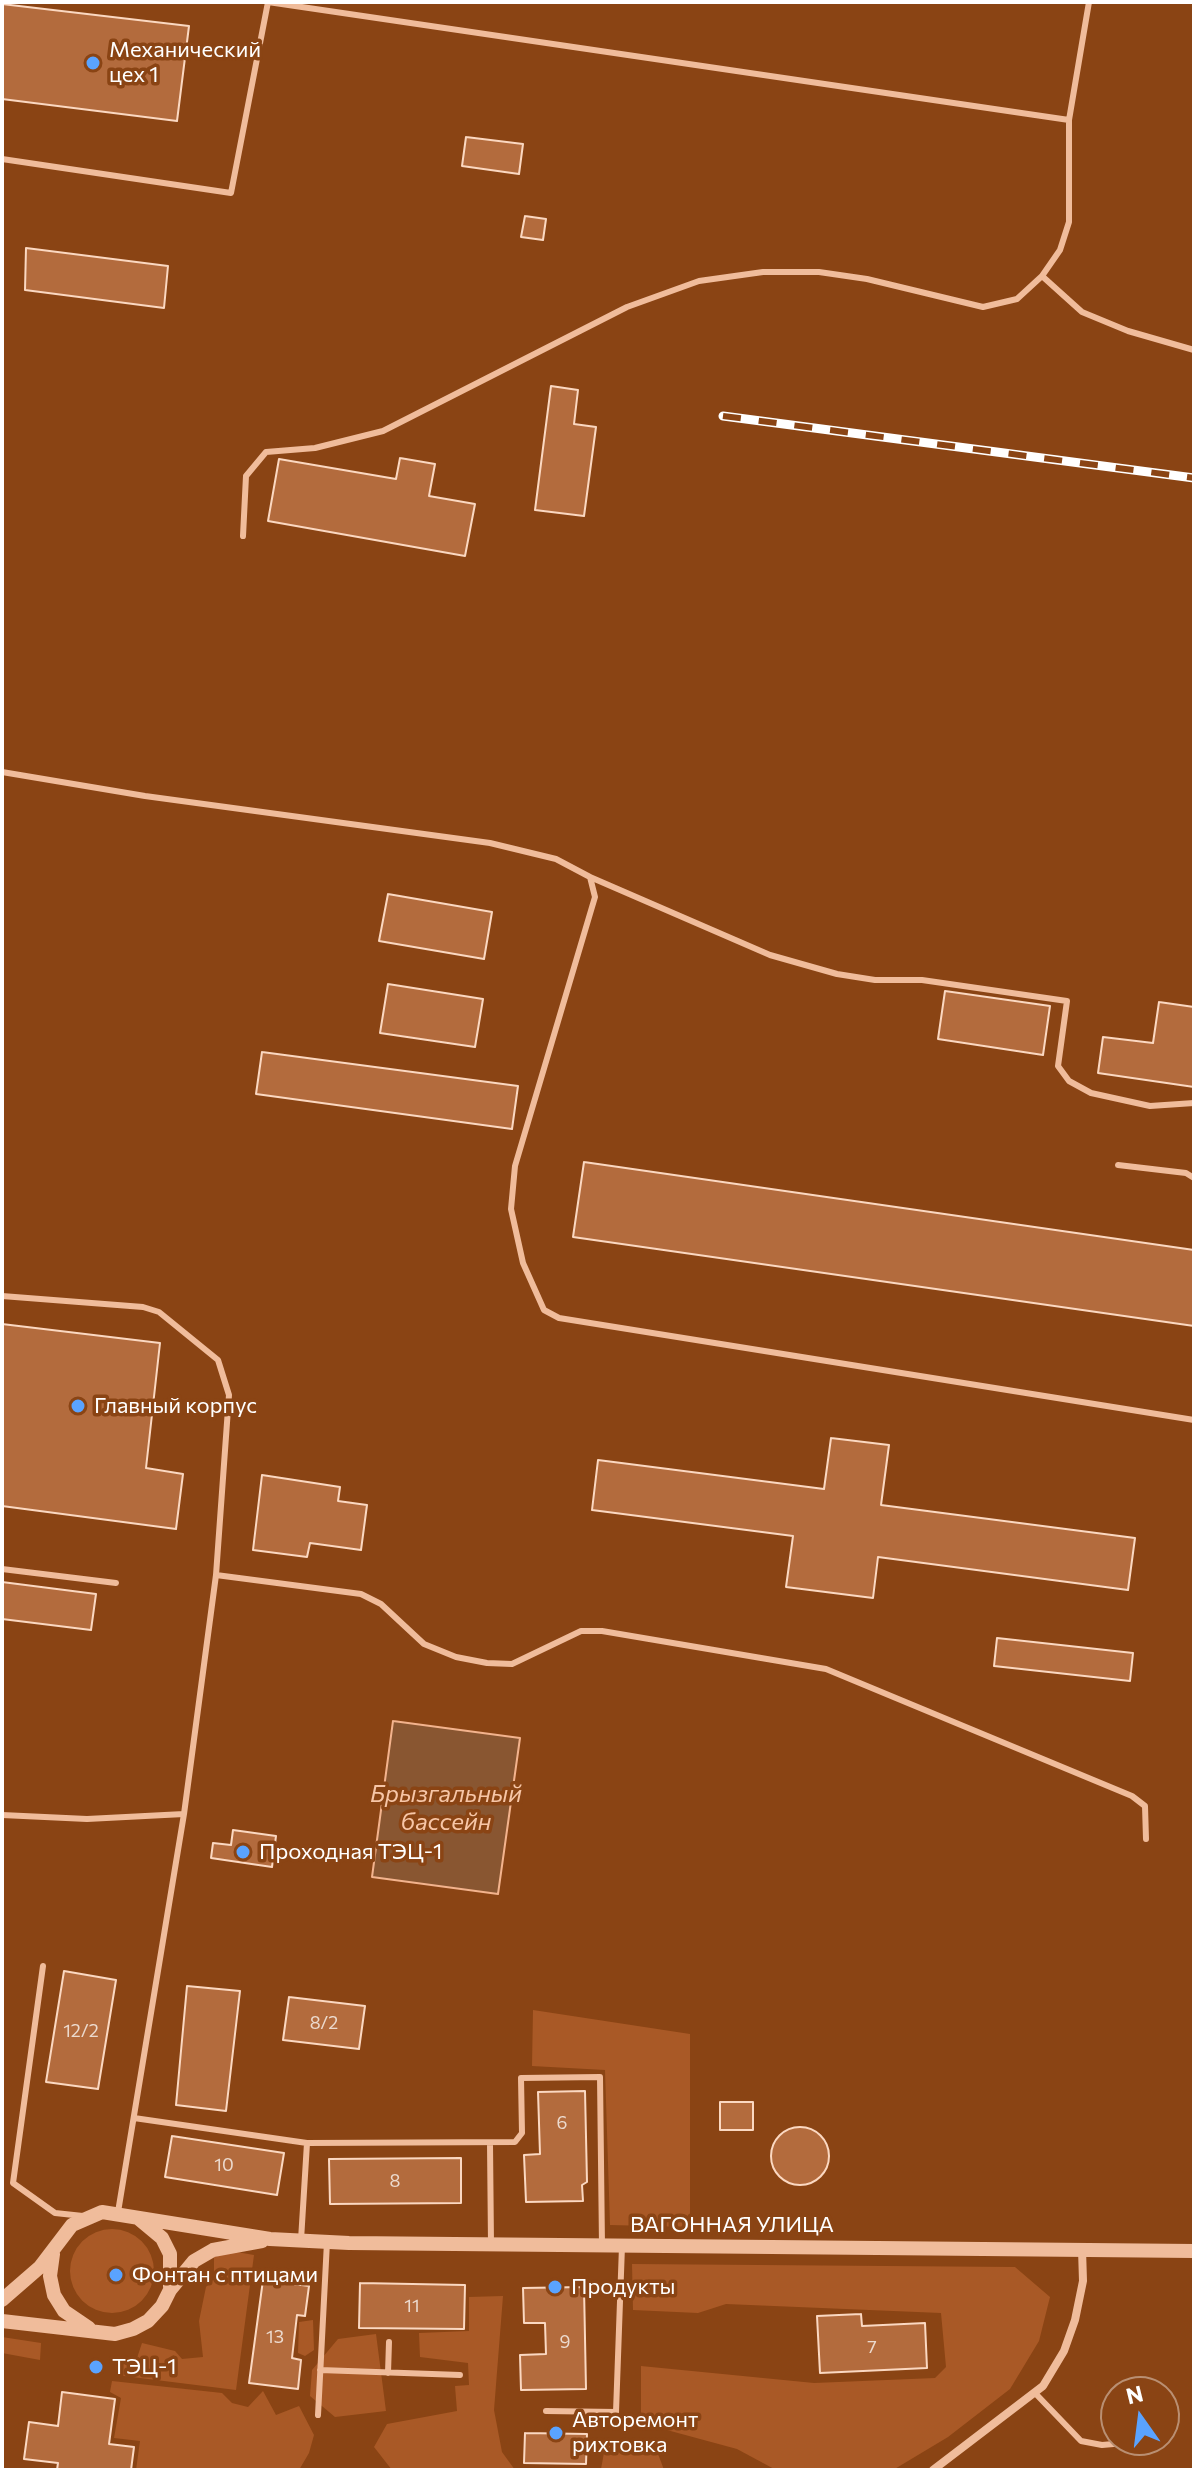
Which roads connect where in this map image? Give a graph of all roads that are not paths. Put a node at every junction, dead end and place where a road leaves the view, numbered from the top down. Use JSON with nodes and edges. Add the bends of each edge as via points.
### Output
{"nodes":[{"id":1,"x":268,"y":2,"type":"edge"},
{"id":2,"x":1089,"y":2,"type":"edge"},
{"id":3,"x":1069,"y":120,"type":"junction"},
{"id":4,"x":2,"y":159,"type":"edge"},
{"id":5,"x":1042,"y":276,"type":"junction"},
{"id":6,"x":1194,"y":350,"type":"edge"},
{"id":7,"x":243,"y":536,"type":"dead end"},
{"id":8,"x":2,"y":772,"type":"edge"},
{"id":9,"x":590,"y":877,"type":"junction"},
{"id":10,"x":1194,"y":1103,"type":"edge"},
{"id":11,"x":1118,"y":1165,"type":"dead end"},
{"id":12,"x":1194,"y":1178,"type":"edge"},
{"id":13,"x":2,"y":1296,"type":"edge"},
{"id":14,"x":1194,"y":1420,"type":"edge"},
{"id":15,"x":2,"y":1569,"type":"edge"},
{"id":16,"x":216,"y":1575,"type":"junction"},
{"id":17,"x":116,"y":1583,"type":"dead end"},
{"id":18,"x":184,"y":1814,"type":"junction"},
{"id":19,"x":2,"y":1815,"type":"edge"},
{"id":20,"x":1146,"y":1839,"type":"dead end"},
{"id":21,"x":43,"y":1966,"type":"dead end"},
{"id":22,"x":134,"y":2118,"type":"junction"},
{"id":23,"x":307,"y":2143,"type":"junction"},
{"id":24,"x":490,"y":2144,"type":"junction"},
{"id":25,"x":2,"y":2176,"type":"edge"},
{"id":26,"x":13,"y":2183,"type":"junction"},
{"id":27,"x":118,"y":2212,"type":"junction"},
{"id":28,"x":135,"y":2215,"type":"junction"},
{"id":29,"x":86,"y":2216,"type":"junction"},
{"id":30,"x":59,"y":2239,"type":"junction"},
{"id":31,"x":270,"y":2239,"type":"junction"},
{"id":32,"x":301,"y":2241,"type":"junction"},
{"id":33,"x":327,"y":2242,"type":"junction"},
{"id":34,"x":491,"y":2245,"type":"junction"},
{"id":35,"x":602,"y":2246,"type":"junction"},
{"id":36,"x":622,"y":2246,"type":"junction"},
{"id":37,"x":1082,"y":2249,"type":"junction"},
{"id":38,"x":1194,"y":2251,"type":"edge"},
{"id":39,"x":170,"y":2290,"type":"junction"},
{"id":40,"x":2,"y":2300,"type":"edge"},
{"id":41,"x":2,"y":2321,"type":"edge"},
{"id":42,"x":96,"y":2331,"type":"junction"},
{"id":43,"x":389,"y":2342,"type":"dead end"},
{"id":44,"x":320,"y":2370,"type":"junction"},
{"id":45,"x":388,"y":2373,"type":"junction"},
{"id":46,"x":460,"y":2375,"type":"dead end"},
{"id":47,"x":1035,"y":2393,"type":"junction"},
{"id":48,"x":546,"y":2411,"type":"dead end"},
{"id":49,"x":318,"y":2415,"type":"dead end"},
{"id":50,"x":1100,"y":2445,"type":"edge"},
{"id":51,"x":933,"y":2470,"type":"edge"}],
"edges":[{"from":1,"to":3,"type":"lane"},
{"from":1,"to":4,"type":"lane","via":[[231,193]]},
{"from":2,"to":3,"type":"lane"},
{"from":3,"to":5,"type":"lane","via":[[1069,222],[1060,250]]},
{"from":5,"to":6,"type":"lane","via":[[1082,312]]},
{"from":5,"to":7,"type":"lane","via":[[1017,299],[983,307],[819,272],[763,272],[699,281],[627,307],[383,431],[315,448],[266,452],[246,476]]},
{"from":8,"to":9,"type":"lane","via":[[490,843],[556,859]]},
{"from":9,"to":10,"type":"lane","via":[[770,955],[837,974],[1067,1001],[1058,1066],[1069,1081],[1091,1093],[1150,1106]]},
{"from":9,"to":14,"type":"lane","via":[[595,897],[590,918],[515,1166],[511,1209],[523,1263],[544,1310],[559,1318]]},
{"from":11,"to":12,"type":"lane"},
{"from":13,"to":16,"type":"lane","via":[[143,1307],[159,1312],[218,1360],[229,1395]]},
{"from":15,"to":17,"type":"lane"},
{"from":16,"to":18,"type":"lane"},
{"from":16,"to":20,"type":"lane","via":[[361,1594],[381,1604],[424,1644],[487,1663],[512,1664],[581,1631],[602,1631],[826,1669],[1132,1796],[1145,1806]]},
{"from":18,"to":19,"type":"lane","via":[[87,1819]]},
{"from":18,"to":22,"type":"lane"},
{"from":21,"to":26,"type":"lane"},
{"from":22,"to":23,"type":"lane"},
{"from":22,"to":27,"type":"lane"},
{"from":23,"to":24,"type":"lane"},
{"from":23,"to":32,"type":"lane"},
{"from":24,"to":34,"type":"lane"},
{"from":24,"to":35,"type":"lane","via":[[515,2142],[522,2133],[521,2078],[600,2077]]},
{"from":25,"to":26,"type":"lane"},
{"from":26,"to":29,"type":"lane","via":[[55,2213]]},
{"from":27,"to":28,"type":"street"},
{"from":27,"to":29,"type":"street"},
{"from":28,"to":31,"type":"street"},
{"from":28,"to":39,"type":"street","via":[[166,2246],[173,2272]]},
{"from":29,"to":30,"type":"street"},
{"from":30,"to":40,"type":"street","via":[[40,2267]]},
{"from":30,"to":42,"type":"street","via":[[50,2276],[54,2295],[79,2324]]},
{"from":31,"to":32,"type":"street","name":"ВАГОННАЯ УЛИЦА"},
{"from":31,"to":39,"type":"street","via":[[213,2250],[194,2261]]},
{"from":32,"to":33,"type":"street","name":"ВАГОННАЯ УЛИЦА"},
{"from":33,"to":34,"type":"street","name":"ВАГОННАЯ УЛИЦА"},
{"from":33,"to":44,"type":"lane"},
{"from":34,"to":35,"type":"street","name":"ВАГОННАЯ УЛИЦА"},
{"from":35,"to":36,"type":"street","name":"ВАГОННАЯ УЛИЦА"},
{"from":36,"to":37,"type":"street","name":"ВАГОННАЯ УЛИЦА"},
{"from":36,"to":48,"type":"lane","via":[[616,2412]]},
{"from":37,"to":38,"type":"street","name":"ВАГОННАЯ УЛИЦА"},
{"from":37,"to":47,"type":"street","via":[[1083,2281],[1075,2320],[1060,2358]]},
{"from":39,"to":42,"type":"street","via":[[148,2321],[115,2334]]},
{"from":41,"to":42,"type":"street"},
{"from":43,"to":45,"type":"lane"},
{"from":44,"to":45,"type":"lane"},
{"from":44,"to":49,"type":"lane"},
{"from":45,"to":46,"type":"lane"},
{"from":47,"to":50,"type":"lane","via":[[1081,2441]]},
{"from":47,"to":51,"type":"street"}]}
